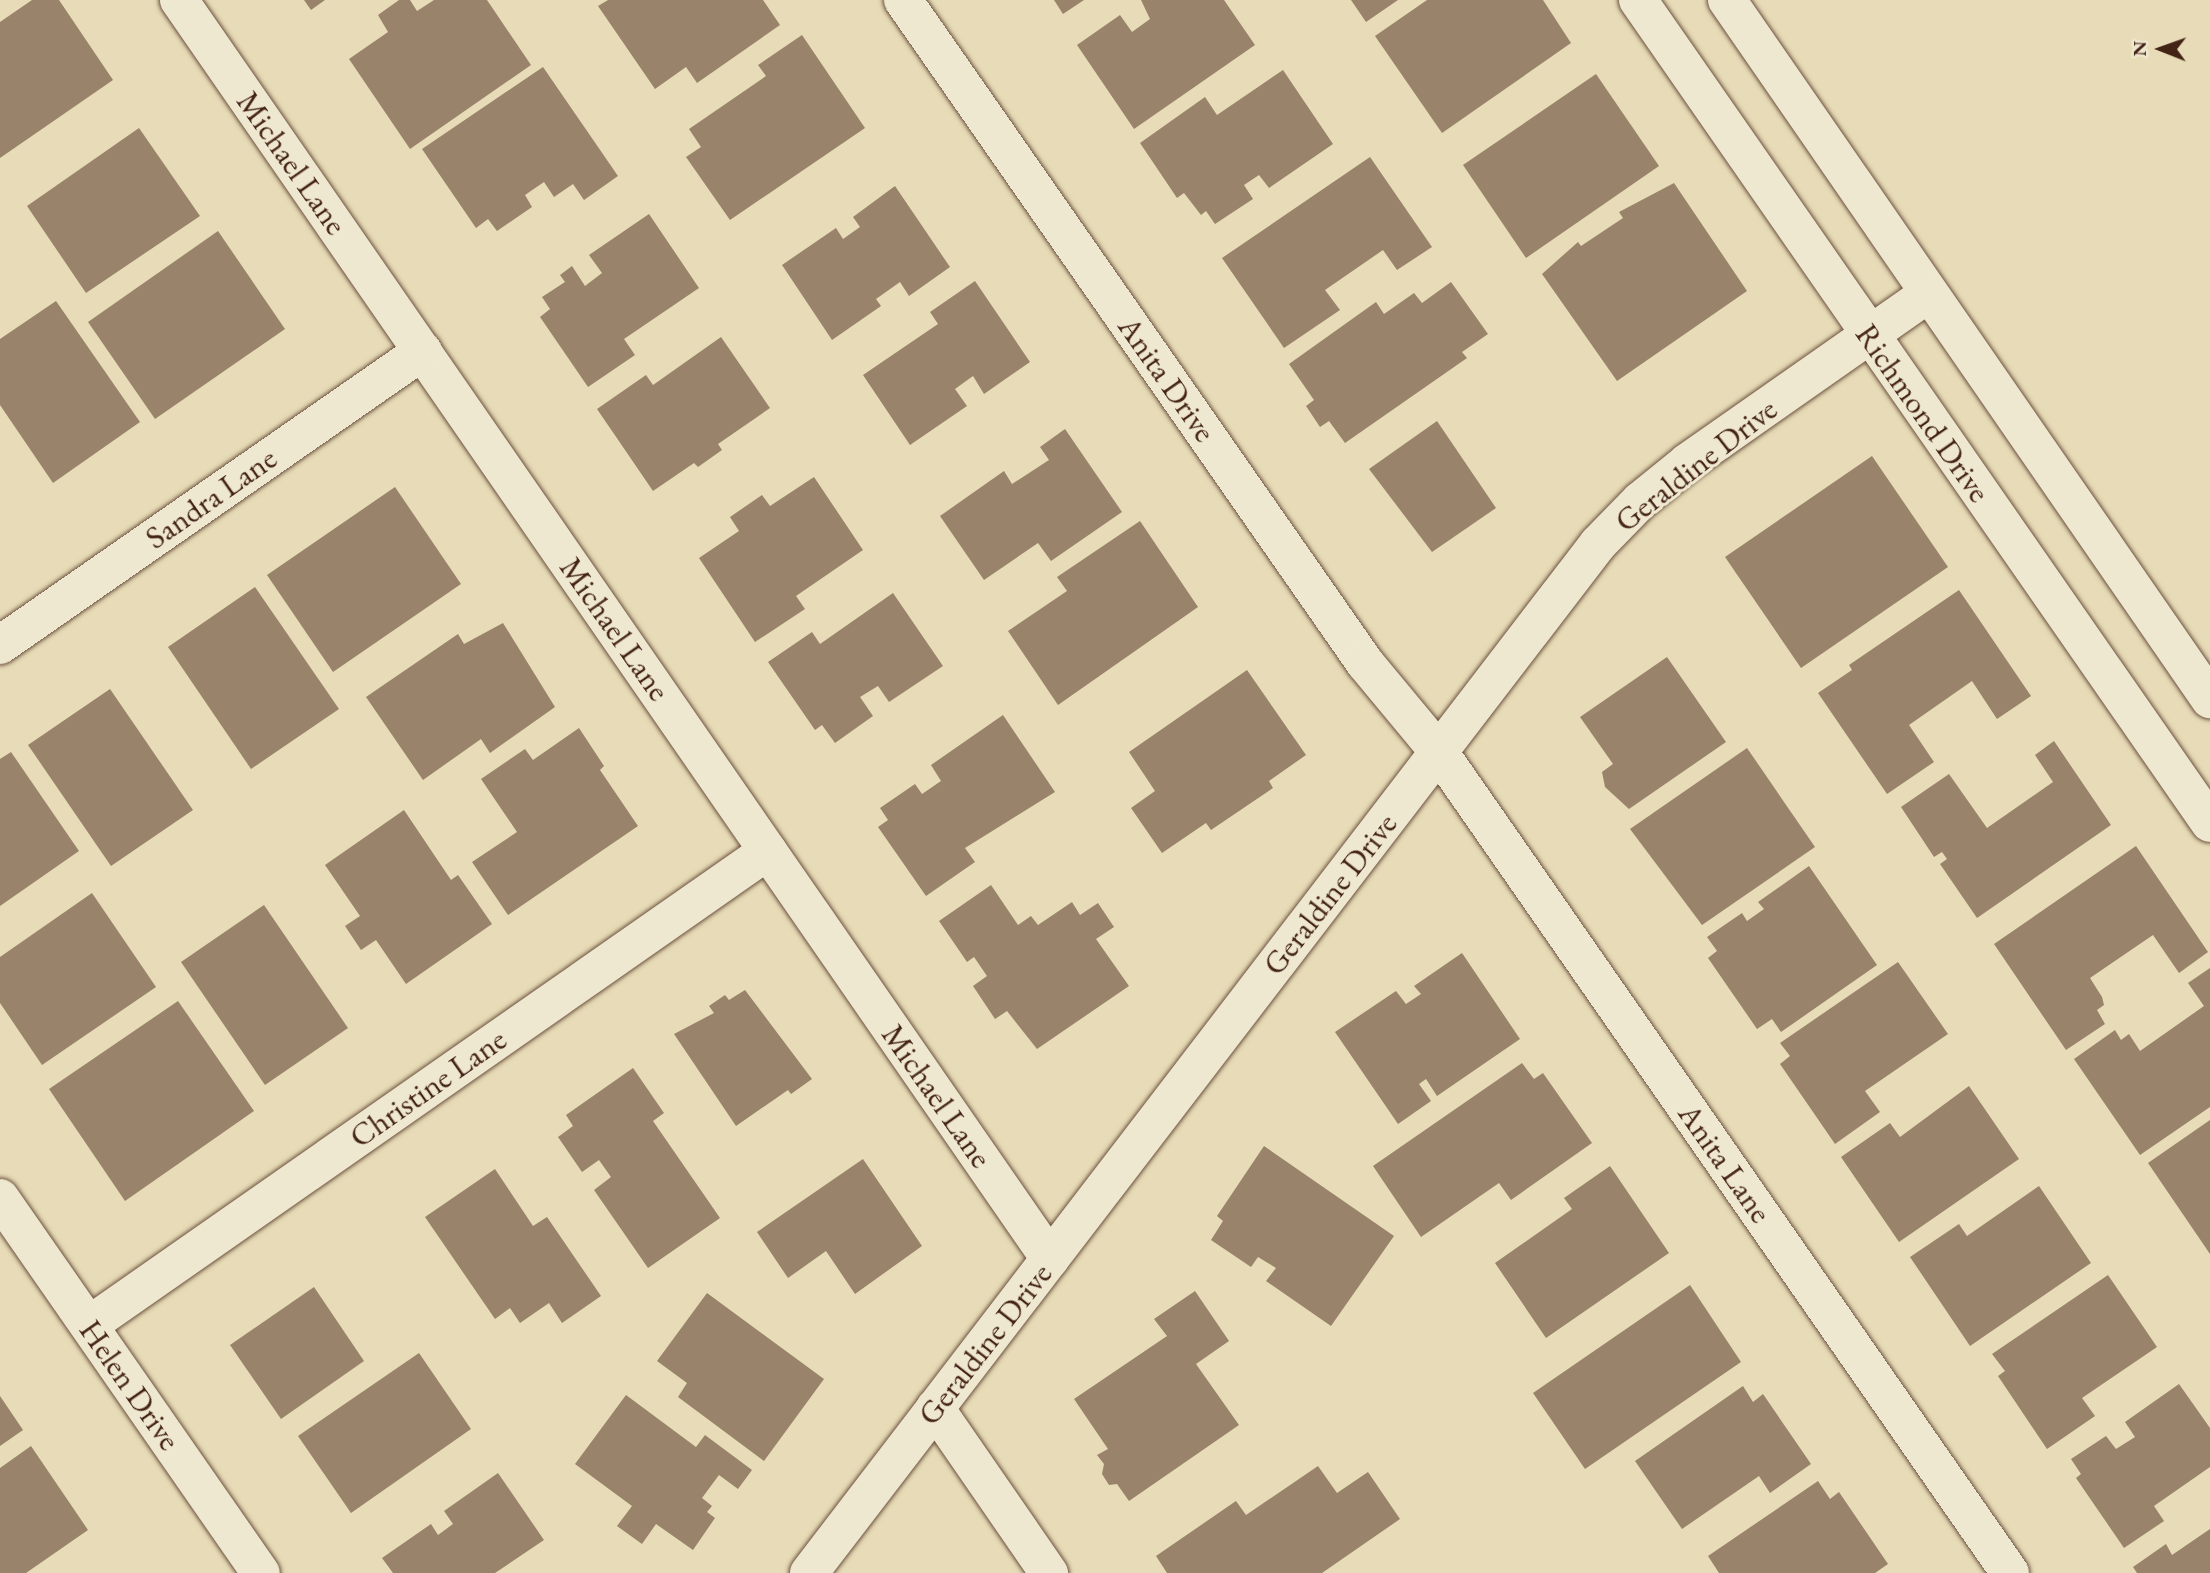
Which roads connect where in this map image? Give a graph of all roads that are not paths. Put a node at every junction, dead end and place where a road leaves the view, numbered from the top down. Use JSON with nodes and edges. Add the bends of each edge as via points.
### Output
{"nodes":[{"id":1,"x":179,"y":0,"type":"edge"},
{"id":2,"x":903,"y":0,"type":"edge"},
{"id":3,"x":1638,"y":0,"type":"edge"},
{"id":4,"x":1727,"y":0,"type":"edge"},
{"id":5,"x":1928,"y":294,"type":"junction"},
{"id":6,"x":1868,"y":335,"type":"junction"},
{"id":7,"x":423,"y":351,"type":"junction"},
{"id":8,"x":0,"y":645,"type":"edge"},
{"id":9,"x":2210,"y":699,"type":"edge"},
{"id":10,"x":1439,"y":752,"type":"junction"},
{"id":11,"x":2210,"y":823,"type":"edge"},
{"id":12,"x":768,"y":851,"type":"junction"},
{"id":13,"x":0,"y":1198,"type":"edge"},
{"id":14,"x":1050,"y":1259,"type":"junction"},
{"id":15,"x":89,"y":1325,"type":"junction"},
{"id":16,"x":935,"y":1408,"type":"junction"},
{"id":17,"x":261,"y":1573,"type":"edge"},
{"id":18,"x":808,"y":1573,"type":"edge"},
{"id":19,"x":1049,"y":1573,"type":"edge"},
{"id":20,"x":2010,"y":1573,"type":"edge"}],
"edges":[{"from":1,"to":7,"type":"street","name":"Michael Lane"},
{"from":2,"to":10,"type":"street","name":"Anita Drive","via":[[1365,663]]},
{"from":3,"to":6,"type":"street","name":"Richmond Drive"},
{"from":4,"to":5,"type":"street"},
{"from":5,"to":6,"type":"street","name":"Geraldine Drive"},
{"from":5,"to":9,"type":"street"},
{"from":6,"to":10,"type":"street","name":"Geraldine Drive","via":[[1640,501],[1598,544]]},
{"from":6,"to":11,"type":"street","name":"Richmond Drive"},
{"from":7,"to":8,"type":"street","name":"Sandra Lane"},
{"from":7,"to":12,"type":"street","name":"Michael Lane"},
{"from":10,"to":14,"type":"street","name":"Geraldine Drive"},
{"from":10,"to":20,"type":"street","name":"Anita Lane"},
{"from":12,"to":14,"type":"street","name":"Michael Lane"},
{"from":12,"to":15,"type":"street","name":"Christine Lane"},
{"from":13,"to":15,"type":"street","name":"Helen Drive"},
{"from":14,"to":16,"type":"street","name":"Geraldine Drive"},
{"from":15,"to":17,"type":"street","name":"Helen Drive"},
{"from":16,"to":18,"type":"street","name":"Geraldine Drive"},
{"from":16,"to":19,"type":"street"}]}
